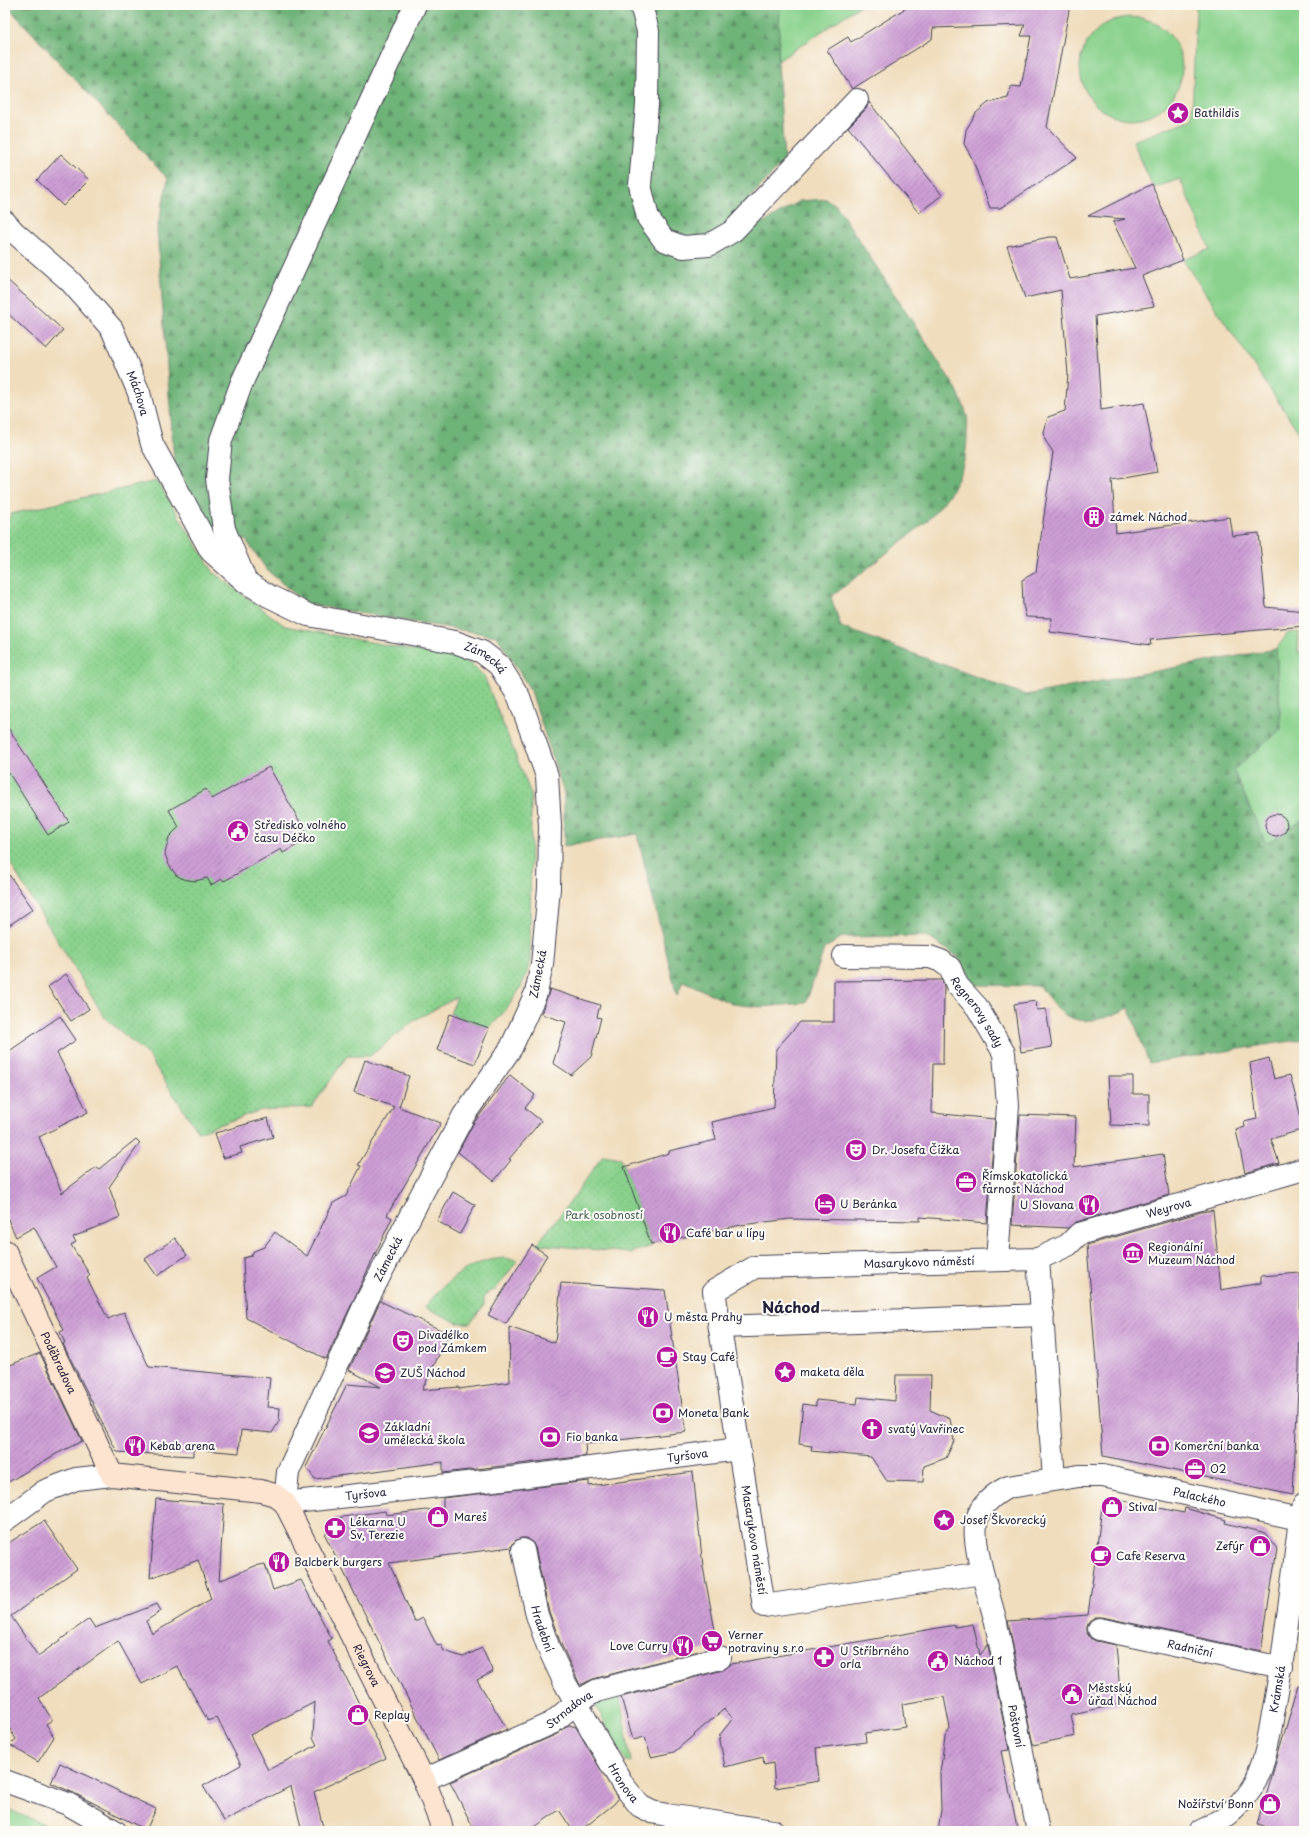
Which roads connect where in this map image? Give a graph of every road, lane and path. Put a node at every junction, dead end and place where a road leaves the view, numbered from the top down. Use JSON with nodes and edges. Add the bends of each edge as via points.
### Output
{"nodes":[{"id":1,"x":415,"y":5,"type":"edge"},
{"id":2,"x":641,"y":5,"type":"edge"},
{"id":3,"x":857,"y":100,"type":"dead end"},
{"id":4,"x":5,"y":222,"type":"edge"},
{"id":5,"x":246,"y":582,"type":"junction"},
{"id":6,"x":844,"y":956,"type":"dead end"},
{"id":7,"x":1304,"y":1169,"type":"edge"},
{"id":8,"x":5,"y":1251,"type":"edge"},
{"id":9,"x":1038,"y":1259,"type":"junction"},
{"id":10,"x":997,"y":1260,"type":"junction"},
{"id":11,"x":1043,"y":1315,"type":"junction"},
{"id":12,"x":720,"y":1327,"type":"junction"},
{"id":13,"x":740,"y":1449,"type":"junction"},
{"id":14,"x":112,"y":1475,"type":"junction"},
{"id":15,"x":1054,"y":1479,"type":"junction"},
{"id":16,"x":285,"y":1503,"type":"junction"},
{"id":17,"x":1303,"y":1514,"type":"edge"},
{"id":18,"x":5,"y":1520,"type":"edge"},
{"id":19,"x":523,"y":1550,"type":"dead end"},
{"id":20,"x":982,"y":1573,"type":"junction"},
{"id":21,"x":1099,"y":1629,"type":"dead end"},
{"id":22,"x":720,"y":1658,"type":"dead end"},
{"id":23,"x":1282,"y":1668,"type":"junction"},
{"id":24,"x":576,"y":1702,"type":"junction"},
{"id":25,"x":424,"y":1780,"type":"junction"},
{"id":26,"x":5,"y":1781,"type":"edge"},
{"id":27,"x":1226,"y":1826,"type":"edge"},
{"id":28,"x":115,"y":1831,"type":"edge"},
{"id":29,"x":442,"y":1831,"type":"edge"},
{"id":30,"x":773,"y":1831,"type":"edge"},
{"id":31,"x":1038,"y":1831,"type":"edge"},
{"id":32,"x":1200,"y":1831,"type":"edge"}],
"edges":[{"from":1,"to":5,"type":"street","via":[[242,382],[221,440],[217,479],[224,529]]},
{"from":2,"to":3,"type":"street","via":[[648,31],[647,105],[640,185],[648,218],[664,240],[683,247],[709,245],[732,231]]},
{"from":4,"to":5,"type":"street","name":"Máchova","via":[[70,281],[112,329],[140,393],[152,444],[211,551]]},
{"from":5,"to":16,"type":"street","name":"Zámecká","via":[[308,615],[455,642],[482,652],[499,665],[519,697],[547,776],[550,826],[549,888],[542,965],[536,993],[511,1048],[464,1115],[367,1300],[288,1472]]},
{"from":6,"to":10,"type":"street","name":"Regnerovy sady","via":[[930,957],[941,961],[950,968],[957,985],[977,1007],[1004,1053],[1008,1106]]},
{"from":7,"to":9,"type":"street","name":"Weyrova","via":[[1079,1234],[1068,1245]]},
{"from":8,"to":14,"type":"street","name":"Poděbradova"},
{"from":9,"to":10,"type":"street","name":"Masarykovo náměstí"},
{"from":9,"to":11,"type":"street"},
{"from":10,"to":12,"type":"street","name":"Masarykovo náměstí","via":[[755,1267],[714,1291]]},
{"from":11,"to":12,"type":"street"},
{"from":11,"to":15,"type":"street"},
{"from":12,"to":13,"type":"street","name":"Masarykovo náměstí"},
{"from":13,"to":16,"type":"street","name":"Tyršova"},
{"from":13,"to":20,"type":"street","name":"Masarykovo náměstí","via":[[764,1606]]},
{"from":14,"to":16,"type":"street","via":[[261,1491],[275,1495]]},
{"from":14,"to":18,"type":"street","via":[[76,1479],[45,1490]]},
{"from":15,"to":17,"type":"street","name":"Palackého","via":[[1094,1475],[1126,1479]]},
{"from":15,"to":20,"type":"street","via":[[1008,1487],[985,1503],[977,1519],[976,1530]]},
{"from":16,"to":25,"type":"street","name":"Riegrova"},
{"from":17,"to":23,"type":"street","name":"Krámská"},
{"from":19,"to":24,"type":"street","name":"Hradební","via":[[547,1642]]},
{"from":20,"to":31,"type":"street","name":"Poštovní","via":[[995,1620]]},
{"from":21,"to":23,"type":"street","name":"Radniční"},
{"from":22,"to":24,"type":"street","name":"Strnadova","via":[[596,1691]]},
{"from":23,"to":27,"type":"street","name":"Krámská","via":[[1266,1754],[1251,1788]]},
{"from":24,"to":25,"type":"street","name":"Strnadova","via":[[552,1723]]},
{"from":24,"to":30,"type":"street","name":"Hronova","via":[[623,1785],[640,1806],[667,1815]]},
{"from":25,"to":29,"type":"street","name":"Riegrova"},
{"from":26,"to":28,"type":"street","via":[[68,1804]]},
{"from":27,"to":32,"type":"street","name":"Krámská"}]}
